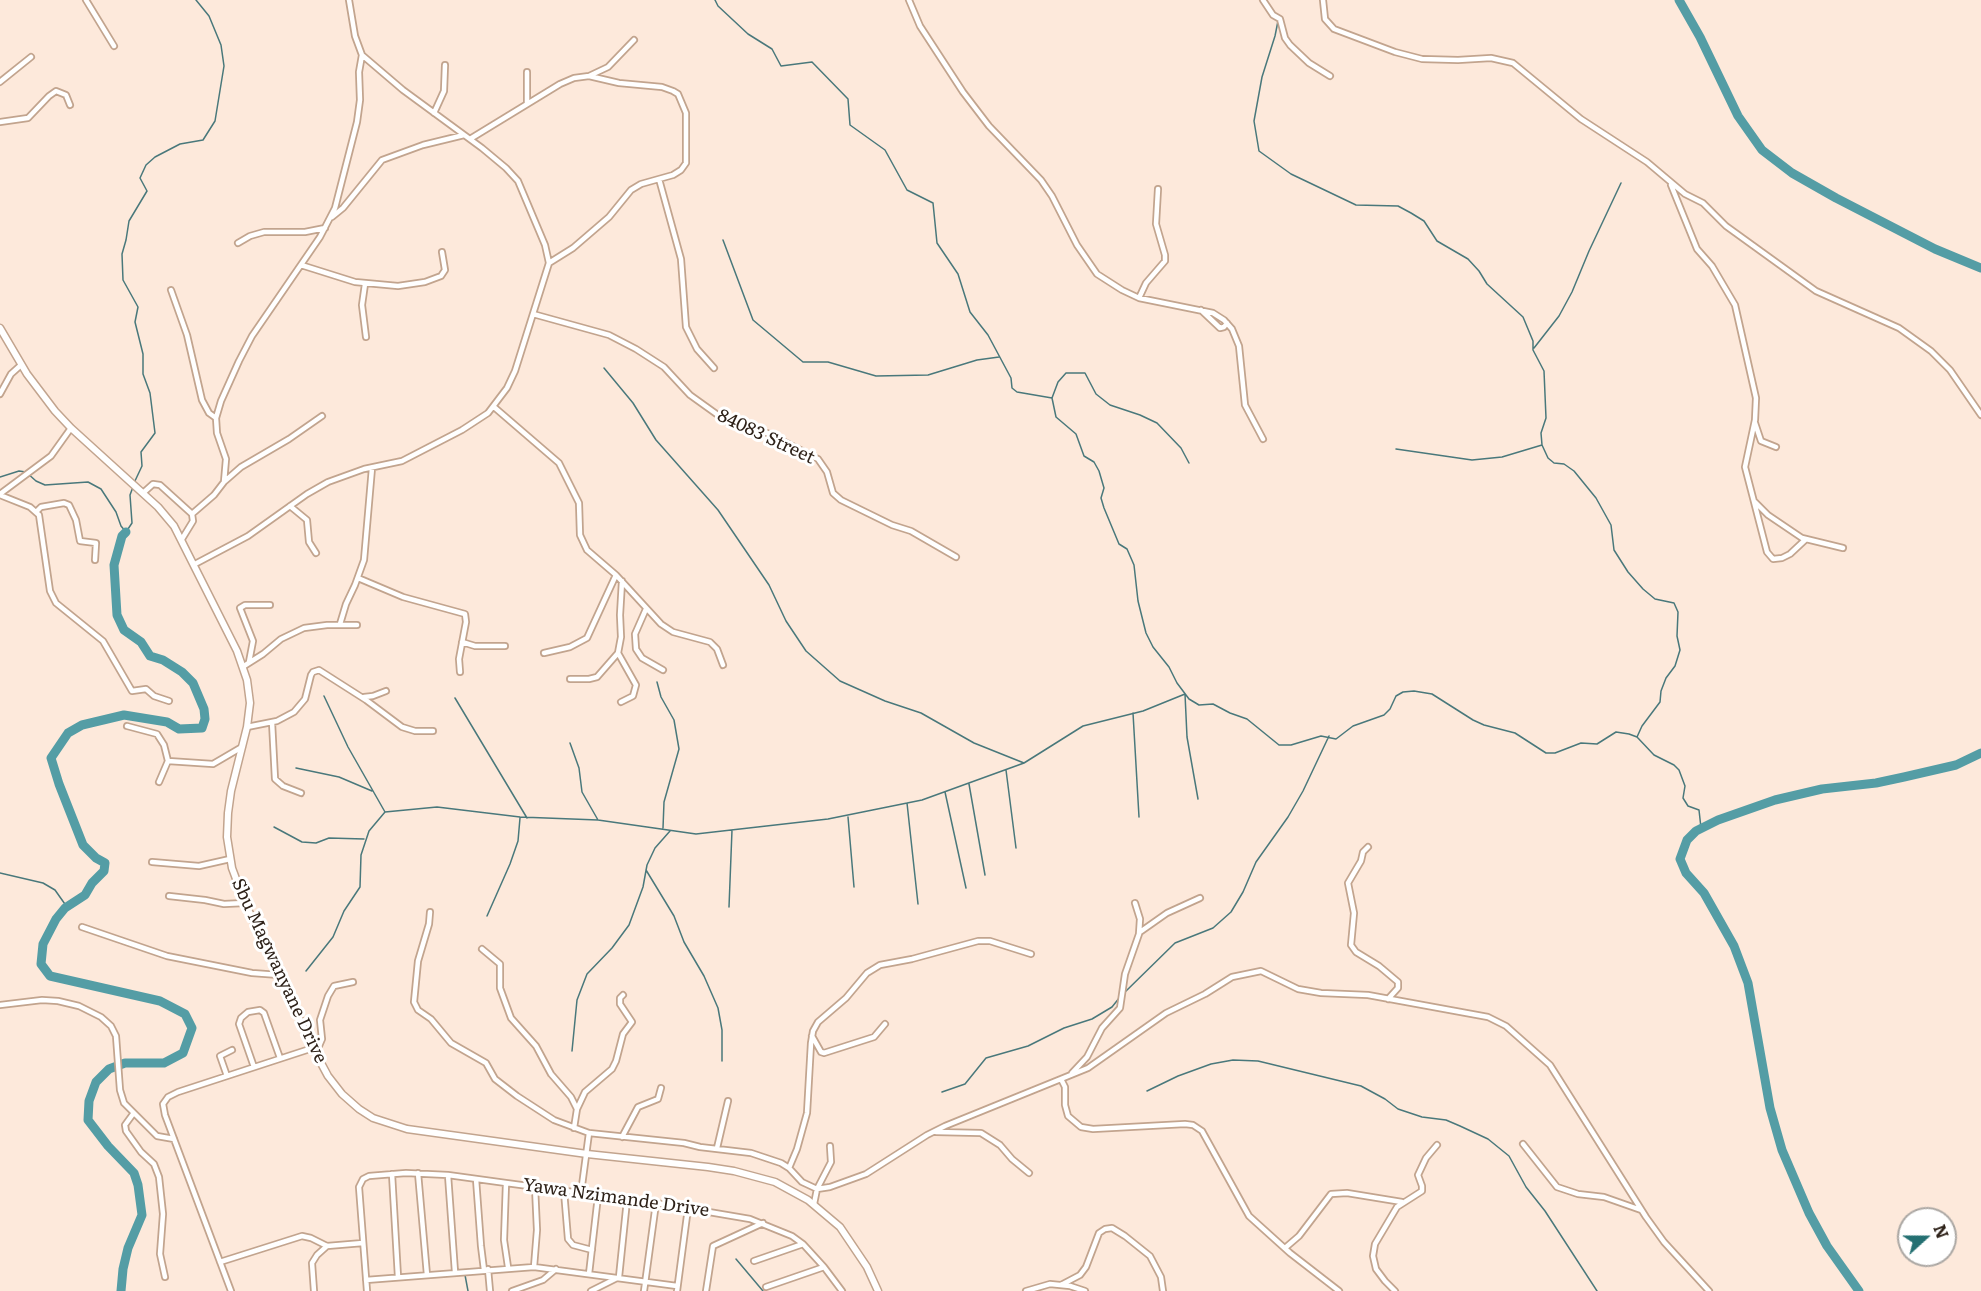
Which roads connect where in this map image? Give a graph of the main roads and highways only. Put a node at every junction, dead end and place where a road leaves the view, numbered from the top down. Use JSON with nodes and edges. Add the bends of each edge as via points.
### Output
{"nodes":[{"id":1,"x":0,"y":328,"type":"edge"},
{"id":2,"x":878,"y":1291,"type":"edge"}],
"edges":[{"from":1,"to":2,"type":"main road","name":"Sbu Magwanyane Drive","via":[[40,393],[71,428],[167,517],[247,664],[249,714],[228,813],[230,858],[245,903],[313,1048],[342,1094],[359,1109],[407,1130],[734,1171],[775,1182],[797,1192],[840,1227]]}]}
